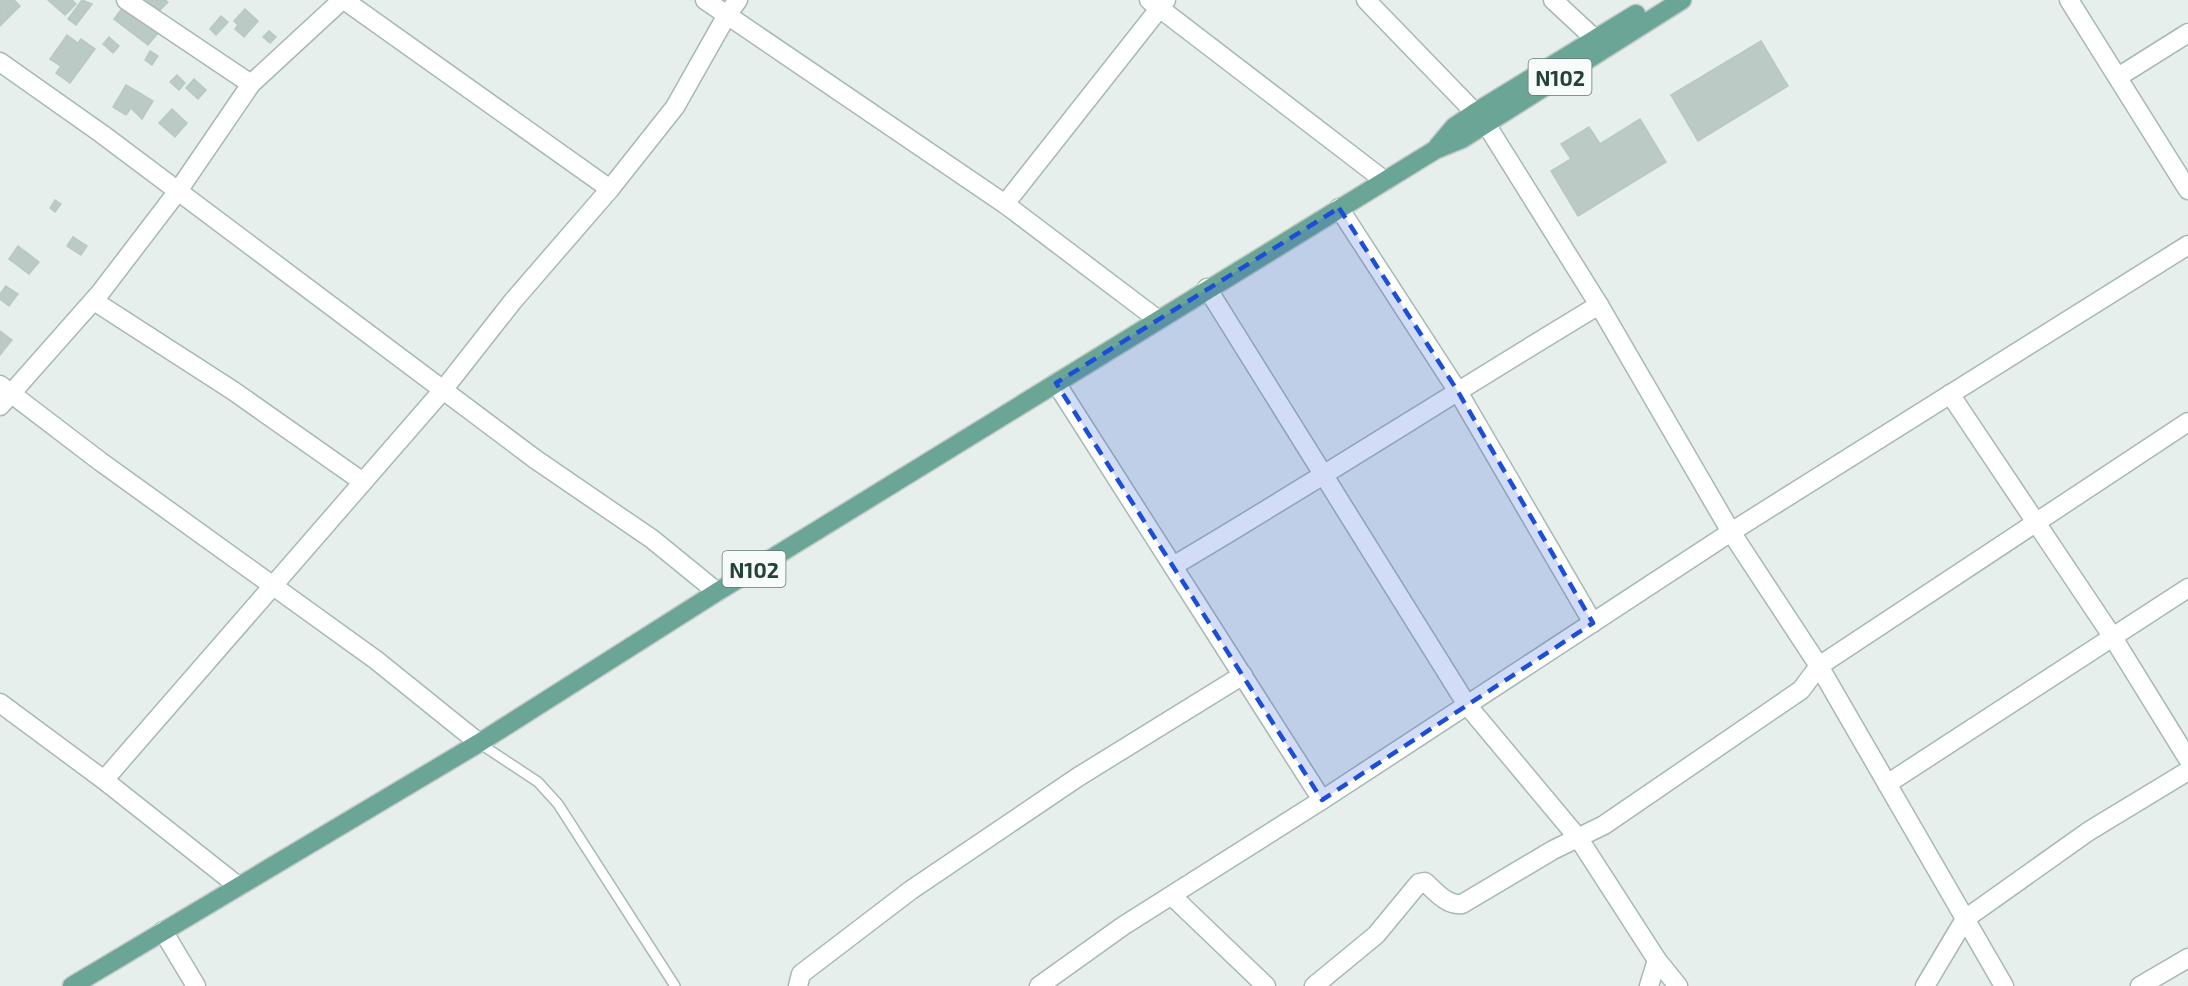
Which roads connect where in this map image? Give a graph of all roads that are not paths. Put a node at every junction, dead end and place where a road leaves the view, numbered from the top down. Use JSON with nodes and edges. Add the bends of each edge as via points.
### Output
{"nodes":[{"id":1,"x":126,"y":0,"type":"edge"},
{"id":2,"x":343,"y":0,"type":"edge"},
{"id":3,"x":705,"y":0,"type":"edge"},
{"id":4,"x":738,"y":0,"type":"edge"},
{"id":5,"x":1366,"y":0,"type":"edge"},
{"id":6,"x":1553,"y":0,"type":"edge"},
{"id":7,"x":1659,"y":0,"type":"edge"},
{"id":8,"x":1682,"y":0,"type":"edge"},
{"id":9,"x":2069,"y":0,"type":"edge"},
{"id":10,"x":1158,"y":3,"type":"edge"},
{"id":11,"x":727,"y":15,"type":"junction"},
{"id":12,"x":2188,"y":33,"type":"edge"},
{"id":13,"x":1595,"y":39,"type":"junction"},
{"id":14,"x":0,"y":62,"type":"edge"},
{"id":15,"x":2118,"y":77,"type":"junction"},
{"id":16,"x":251,"y":84,"type":"junction"},
{"id":17,"x":1481,"y":118,"type":"junction"},
{"id":18,"x":1384,"y":181,"type":"junction"},
{"id":19,"x":610,"y":189,"type":"junction"},
{"id":20,"x":2188,"y":190,"type":"edge"},
{"id":21,"x":178,"y":191,"type":"junction"},
{"id":22,"x":1005,"y":204,"type":"junction"},
{"id":23,"x":1339,"y":208,"type":"junction"},
{"id":24,"x":2188,"y":245,"type":"edge"},
{"id":25,"x":1207,"y":288,"type":"junction"},
{"id":26,"x":94,"y":301,"type":"junction"},
{"id":27,"x":1599,"y":305,"type":"junction"},
{"id":28,"x":1157,"y":319,"type":"junction"},
{"id":29,"x":1056,"y":383,"type":"junction"},
{"id":30,"x":443,"y":390,"type":"junction"},
{"id":31,"x":1457,"y":390,"type":"junction"},
{"id":32,"x":4,"y":394,"type":"edge"},
{"id":33,"x":1950,"y":394,"type":"junction"},
{"id":34,"x":2188,"y":422,"type":"edge"},
{"id":35,"x":1325,"y":476,"type":"junction"},
{"id":36,"x":363,"y":482,"type":"junction"},
{"id":37,"x":2036,"y":523,"type":"junction"},
{"id":38,"x":1731,"y":532,"type":"junction"},
{"id":39,"x":1173,"y":566,"type":"junction"},
{"id":40,"x":274,"y":586,"type":"junction"},
{"id":41,"x":2188,"y":588,"type":"edge"},
{"id":42,"x":717,"y":592,"type":"junction"},
{"id":43,"x":1593,"y":623,"type":"junction"},
{"id":44,"x":2112,"y":636,"type":"junction"},
{"id":45,"x":1819,"y":666,"type":"junction"},
{"id":46,"x":1243,"y":675,"type":"junction"},
{"id":47,"x":0,"y":703,"type":"edge"},
{"id":48,"x":1467,"y":705,"type":"junction"},
{"id":49,"x":479,"y":743,"type":"junction"},
{"id":50,"x":2188,"y":759,"type":"edge"},
{"id":51,"x":2188,"y":771,"type":"edge"},
{"id":52,"x":104,"y":780,"type":"junction"},
{"id":53,"x":1887,"y":784,"type":"junction"},
{"id":54,"x":1322,"y":800,"type":"junction"},
{"id":55,"x":1579,"y":838,"type":"junction"},
{"id":56,"x":237,"y":886,"type":"junction"},
{"id":57,"x":1172,"y":896,"type":"junction"},
{"id":58,"x":1965,"y":919,"type":"junction"},
{"id":59,"x":163,"y":931,"type":"junction"},
{"id":60,"x":2188,"y":958,"type":"edge"},
{"id":61,"x":1657,"y":960,"type":"junction"},
{"id":62,"x":72,"y":986,"type":"edge"},
{"id":63,"x":196,"y":986,"type":"edge"},
{"id":64,"x":675,"y":986,"type":"edge"},
{"id":65,"x":798,"y":986,"type":"edge"},
{"id":66,"x":1039,"y":986,"type":"edge"},
{"id":67,"x":1266,"y":986,"type":"edge"},
{"id":68,"x":1314,"y":986,"type":"edge"},
{"id":69,"x":1649,"y":986,"type":"edge"},
{"id":70,"x":1678,"y":986,"type":"edge"},
{"id":71,"x":1925,"y":986,"type":"edge"},
{"id":72,"x":2004,"y":986,"type":"edge"},
{"id":73,"x":2140,"y":986,"type":"edge"}],
"edges":[{"from":1,"to":16,"type":"street"},
{"from":2,"to":16,"type":"street"},
{"from":2,"to":19,"type":"street"},
{"from":3,"to":11,"type":"street"},
{"from":4,"to":11,"type":"street"},
{"from":5,"to":17,"type":"street"},
{"from":6,"to":13,"type":"street"},
{"from":7,"to":13,"type":"main road","number":"N102"},
{"from":8,"to":17,"type":"main road","number":"N102"},
{"from":9,"to":15,"type":"street"},
{"from":10,"to":18,"type":"street"},
{"from":10,"to":22,"type":"street"},
{"from":11,"to":19,"type":"street","via":[[675,107]]},
{"from":11,"to":22,"type":"street"},
{"from":12,"to":15,"type":"street"},
{"from":13,"to":17,"type":"main road","number":"N102"},
{"from":14,"to":21,"type":"street"},
{"from":15,"to":20,"type":"street"},
{"from":16,"to":21,"type":"street"},
{"from":17,"to":18,"type":"main road","number":"N102","via":[[1454,127],[1435,150]]},
{"from":17,"to":27,"type":"street"},
{"from":18,"to":23,"type":"main road","number":"N102"},
{"from":19,"to":30,"type":"street","via":[[513,301]]},
{"from":21,"to":26,"type":"street"},
{"from":21,"to":30,"type":"street"},
{"from":22,"to":28,"type":"street"},
{"from":23,"to":25,"type":"main road","number":"N102"},
{"from":23,"to":31,"type":"street"},
{"from":24,"to":33,"type":"street"},
{"from":25,"to":28,"type":"main road","number":"N102"},
{"from":25,"to":35,"type":"street"},
{"from":26,"to":32,"type":"street"},
{"from":26,"to":36,"type":"street","via":[[232,390]]},
{"from":27,"to":31,"type":"street"},
{"from":27,"to":38,"type":"street"},
{"from":28,"to":29,"type":"main road","number":"N102"},
{"from":29,"to":39,"type":"street"},
{"from":29,"to":42,"type":"main road","number":"N102"},
{"from":30,"to":36,"type":"street"},
{"from":30,"to":42,"type":"street","via":[[652,539]]},
{"from":31,"to":35,"type":"street"},
{"from":31,"to":43,"type":"street"},
{"from":32,"to":40,"type":"street"},
{"from":33,"to":37,"type":"street"},
{"from":33,"to":38,"type":"street"},
{"from":34,"to":37,"type":"street"},
{"from":35,"to":39,"type":"street"},
{"from":35,"to":48,"type":"street"},
{"from":36,"to":40,"type":"street"},
{"from":37,"to":44,"type":"street"},
{"from":37,"to":45,"type":"street"},
{"from":38,"to":43,"type":"street"},
{"from":38,"to":45,"type":"street"},
{"from":39,"to":46,"type":"street"},
{"from":40,"to":49,"type":"street","via":[[400,678]]},
{"from":40,"to":52,"type":"street"},
{"from":41,"to":44,"type":"street"},
{"from":42,"to":49,"type":"main road","number":"N102"},
{"from":43,"to":48,"type":"street"},
{"from":44,"to":50,"type":"street"},
{"from":44,"to":53,"type":"street"},
{"from":45,"to":53,"type":"street"},
{"from":45,"to":55,"type":"street","via":[[1801,690],[1604,825]]},
{"from":46,"to":54,"type":"street"},
{"from":46,"to":65,"type":"street","via":[[1078,777],[911,890],[801,975]]},
{"from":47,"to":52,"type":"street"},
{"from":48,"to":54,"type":"street"},
{"from":48,"to":55,"type":"street"},
{"from":49,"to":56,"type":"main road","number":"N102"},
{"from":49,"to":64,"type":"lane","via":[[538,782],[558,804]]},
{"from":51,"to":58,"type":"street","via":[[2089,831]]},
{"from":52,"to":56,"type":"street"},
{"from":53,"to":58,"type":"street"},
{"from":54,"to":57,"type":"street"},
{"from":55,"to":61,"type":"street"},
{"from":55,"to":68,"type":"street","via":[[1462,904],[1448,901],[1425,882],[1419,883],[1376,935]]},
{"from":56,"to":59,"type":"main road","number":"N102"},
{"from":57,"to":66,"type":"street"},
{"from":57,"to":67,"type":"street"},
{"from":58,"to":71,"type":"street"},
{"from":58,"to":72,"type":"street"},
{"from":59,"to":62,"type":"main road","number":"N102"},
{"from":59,"to":63,"type":"street"},
{"from":60,"to":73,"type":"street"},
{"from":61,"to":69,"type":"street"},
{"from":61,"to":70,"type":"street"}]}
